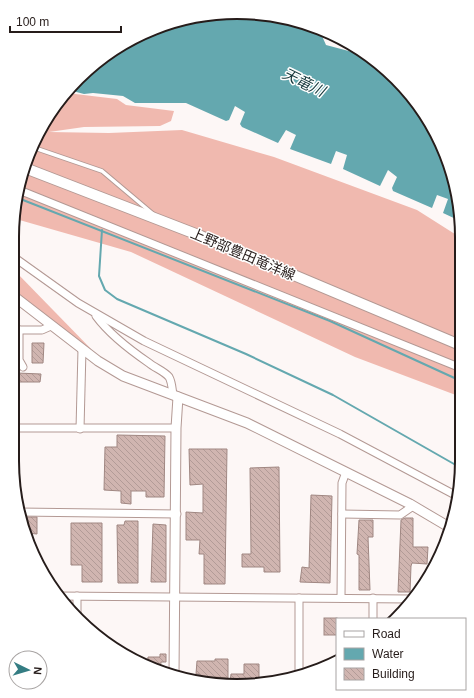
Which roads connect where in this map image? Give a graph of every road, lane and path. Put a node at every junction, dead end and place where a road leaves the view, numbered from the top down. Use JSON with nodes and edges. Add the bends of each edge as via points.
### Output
{"nodes":[{"id":1,"x":38,"y":150,"type":"edge"},
{"id":2,"x":30,"y":170,"type":"edge"},
{"id":3,"x":24,"y":192,"type":"dead end"},
{"id":4,"x":162,"y":221,"type":"junction"},
{"id":5,"x":19,"y":261,"type":"edge"},
{"id":6,"x":19,"y":300,"type":"edge"},
{"id":7,"x":92,"y":312,"type":"junction"},
{"id":8,"x":51,"y":326,"type":"junction"},
{"id":9,"x":19,"y":330,"type":"edge"},
{"id":10,"x":455,"y":343,"type":"edge"},
{"id":11,"x":82,"y":349,"type":"junction"},
{"id":12,"x":19,"y":360,"type":"edge"},
{"id":13,"x":455,"y":366,"type":"edge"},
{"id":14,"x":23,"y":367,"type":"dead end"},
{"id":15,"x":176,"y":396,"type":"junction"},
{"id":16,"x":19,"y":428,"type":"edge"},
{"id":17,"x":176,"y":428,"type":"junction"},
{"id":18,"x":80,"y":429,"type":"junction"},
{"id":19,"x":346,"y":472,"type":"junction"},
{"id":20,"x":452,"y":494,"type":"edge"},
{"id":21,"x":413,"y":506,"type":"junction"},
{"id":22,"x":25,"y":512,"type":"edge"},
{"id":23,"x":176,"y":514,"type":"junction"},
{"id":24,"x":342,"y":514,"type":"junction"},
{"id":25,"x":445,"y":525,"type":"edge"},
{"id":26,"x":66,"y":596,"type":"edge"},
{"id":27,"x":77,"y":596,"type":"junction"},
{"id":28,"x":176,"y":597,"type":"junction"},
{"id":29,"x":299,"y":598,"type":"junction"},
{"id":30,"x":341,"y":598,"type":"junction"},
{"id":31,"x":373,"y":598,"type":"junction"},
{"id":32,"x":406,"y":599,"type":"edge"},
{"id":33,"x":77,"y":609,"type":"edge"},
{"id":34,"x":373,"y":618,"type":"edge"},
{"id":35,"x":174,"y":670,"type":"edge"},
{"id":36,"x":299,"y":670,"type":"edge"}],
"edges":[{"from":1,"to":4,"type":"lane","via":[[102,171]]},
{"from":2,"to":4,"type":"main road","name":"上野部豊田竜洋線"},
{"from":3,"to":13,"type":"street"},
{"from":4,"to":10,"type":"main road","name":"上野部豊田竜洋線"},
{"from":5,"to":7,"type":"street"},
{"from":6,"to":8,"type":"street"},
{"from":7,"to":15,"type":"street","via":[[123,344],[165,373],[170,378]]},
{"from":7,"to":20,"type":"street","via":[[144,341],[340,434]]},
{"from":8,"to":9,"type":"street","via":[[42,330]]},
{"from":8,"to":11,"type":"street"},
{"from":11,"to":15,"type":"street","via":[[123,376]]},
{"from":11,"to":18,"type":"street"},
{"from":12,"to":14,"type":"street"},
{"from":15,"to":17,"type":"street"},
{"from":15,"to":19,"type":"street","via":[[247,423]]},
{"from":16,"to":18,"type":"street"},
{"from":17,"to":18,"type":"street"},
{"from":17,"to":23,"type":"street"},
{"from":19,"to":21,"type":"street"},
{"from":19,"to":24,"type":"street","via":[[342,484]]},
{"from":21,"to":24,"type":"street","via":[[400,515]]},
{"from":21,"to":25,"type":"street"},
{"from":22,"to":23,"type":"street"},
{"from":23,"to":28,"type":"street"},
{"from":24,"to":30,"type":"street"},
{"from":26,"to":27,"type":"street"},
{"from":27,"to":28,"type":"street"},
{"from":27,"to":33,"type":"street"},
{"from":28,"to":29,"type":"street"},
{"from":28,"to":35,"type":"street"},
{"from":29,"to":30,"type":"street"},
{"from":29,"to":36,"type":"street"},
{"from":30,"to":31,"type":"street"},
{"from":31,"to":32,"type":"street"},
{"from":31,"to":34,"type":"street"}]}
